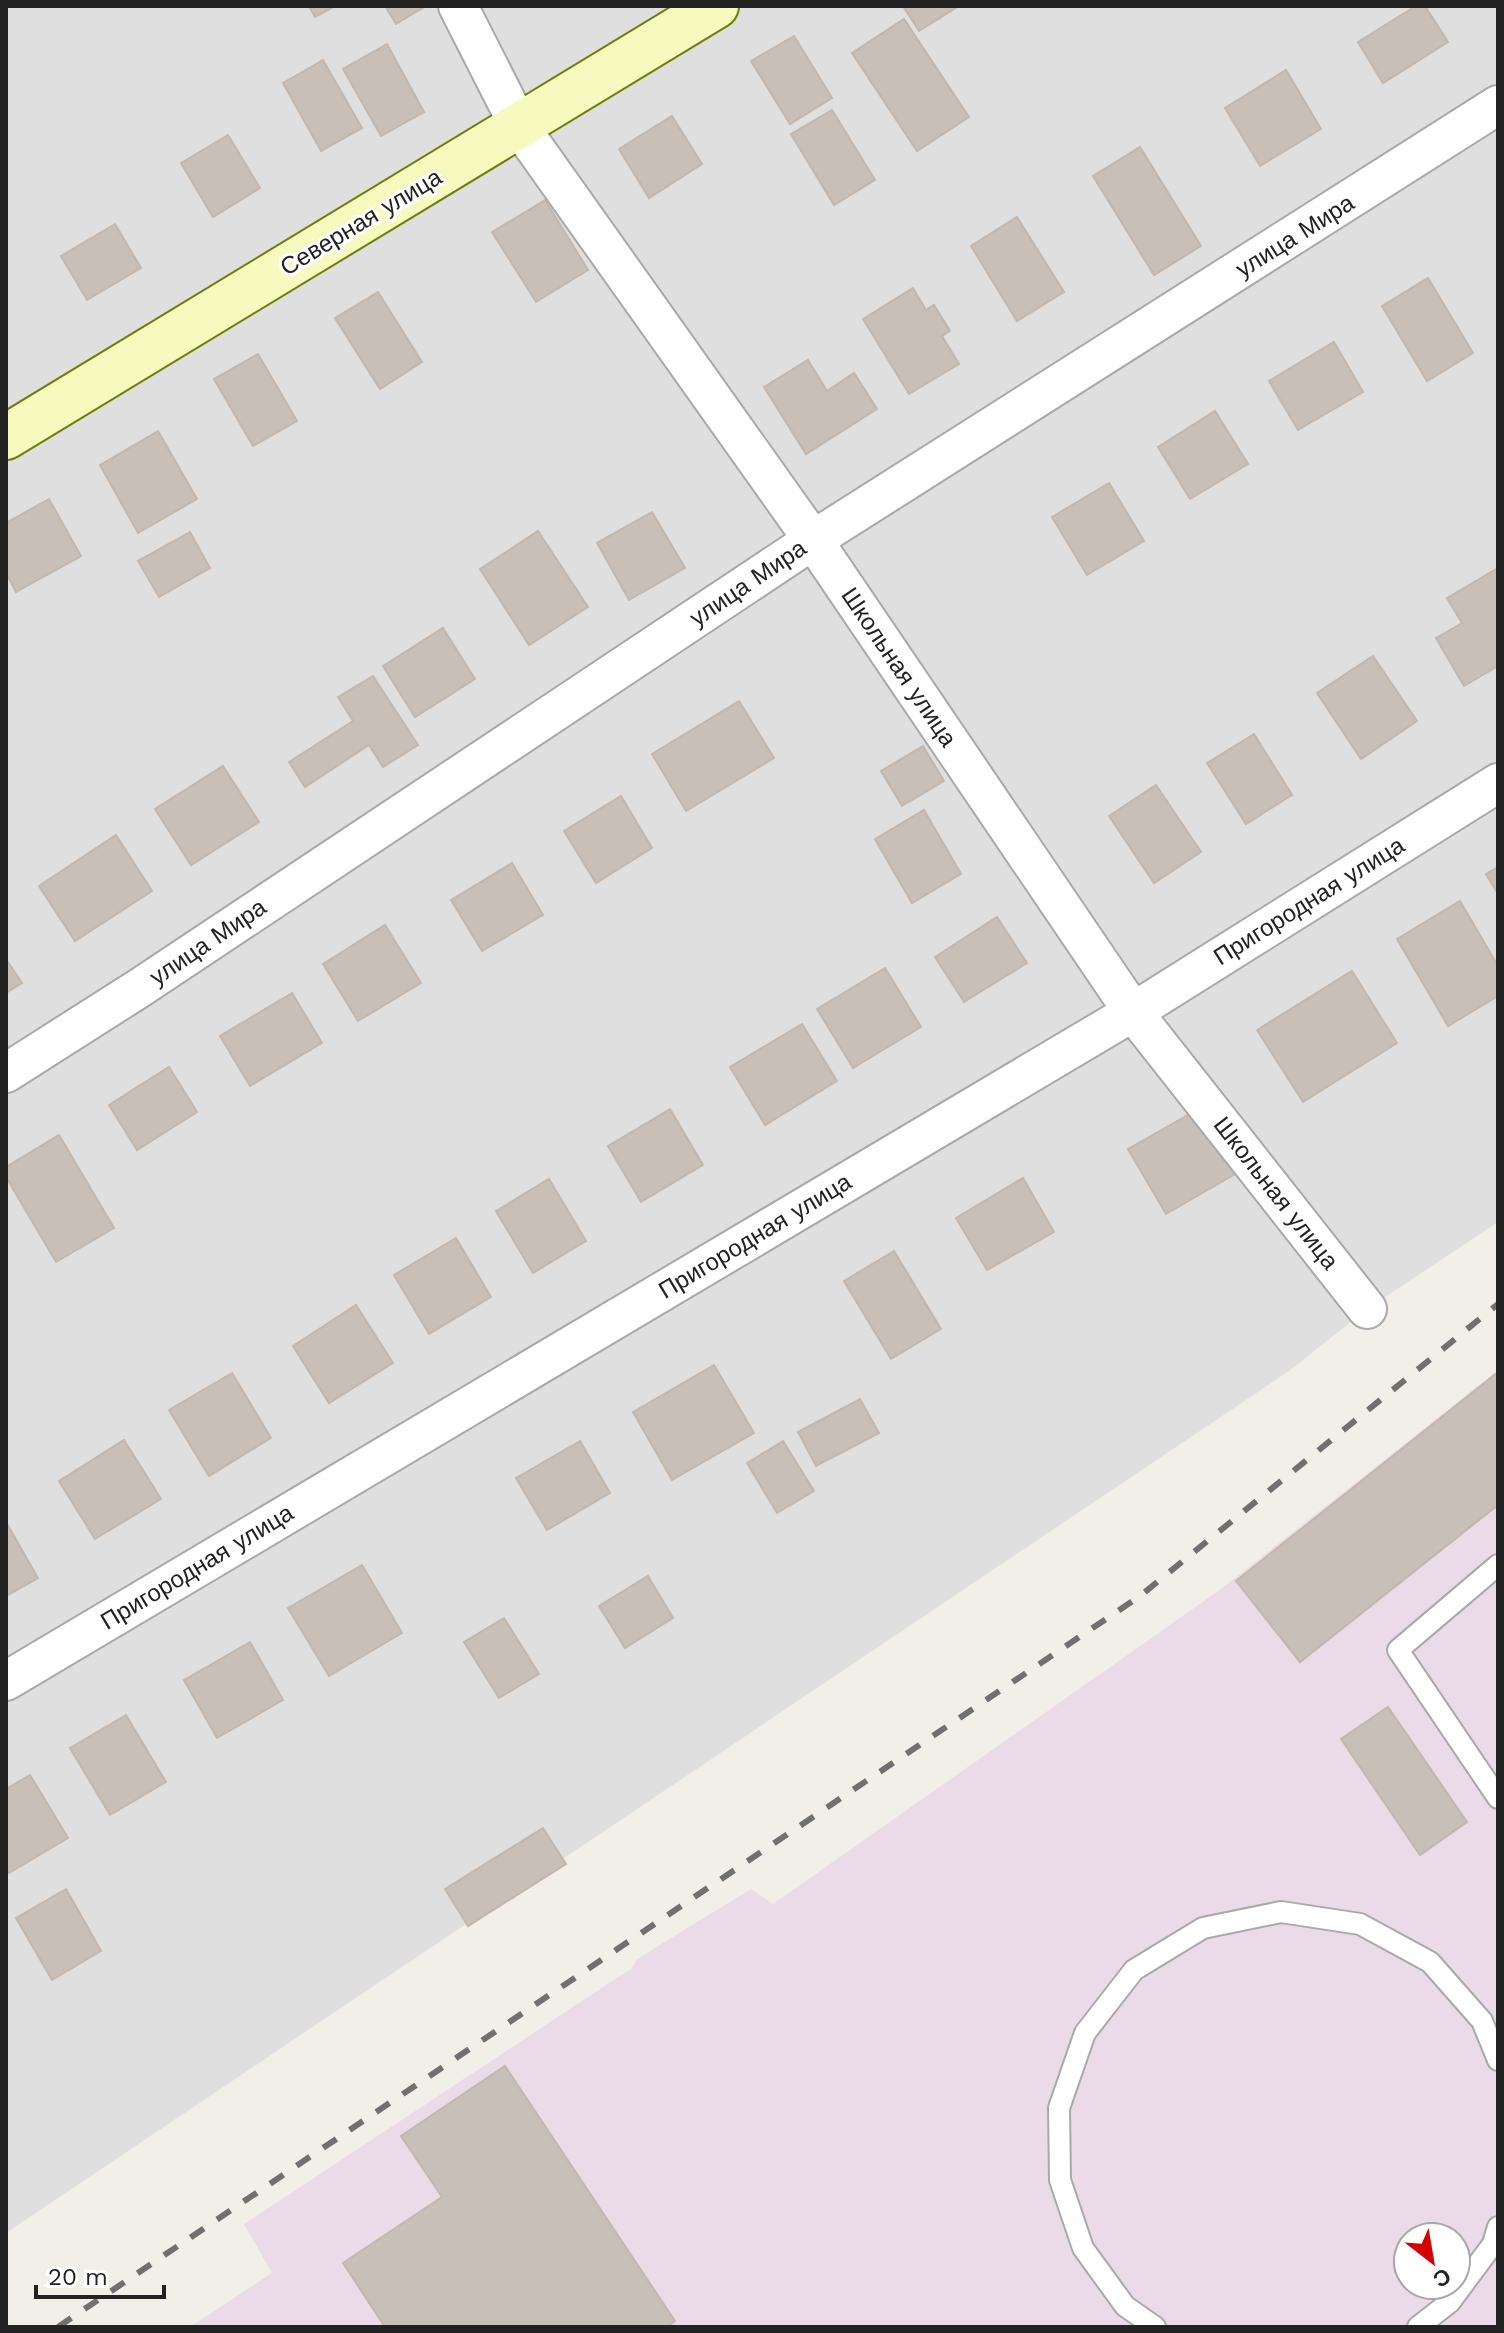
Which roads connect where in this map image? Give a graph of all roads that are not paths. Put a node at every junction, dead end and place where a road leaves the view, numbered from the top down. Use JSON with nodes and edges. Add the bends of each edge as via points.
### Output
{"nodes":[{"id":1,"x":458,"y":6,"type":"edge"},
{"id":2,"x":716,"y":6,"type":"edge"},
{"id":3,"x":1498,"y":105,"type":"edge"},
{"id":4,"x":519,"y":126,"type":"junction"},
{"id":5,"x":6,"y":437,"type":"edge"},
{"id":6,"x":813,"y":540,"type":"junction"},
{"id":7,"x":1498,"y":783,"type":"edge"},
{"id":8,"x":1133,"y":1012,"type":"junction"},
{"id":9,"x":6,"y":1073,"type":"edge"},
{"id":10,"x":1367,"y":1309,"type":"dead end"},
{"id":11,"x":1498,"y":1565,"type":"edge"},
{"id":12,"x":6,"y":1681,"type":"edge"},
{"id":13,"x":1498,"y":1798,"type":"edge"},
{"id":14,"x":1498,"y":2060,"type":"edge"},
{"id":15,"x":1498,"y":2227,"type":"edge"},
{"id":16,"x":1155,"y":2327,"type":"edge"},
{"id":17,"x":1418,"y":2327,"type":"edge"}],
"edges":[{"from":1,"to":4,"type":"street","name":"Школьная улица"},
{"from":2,"to":4,"type":"street","name":"Северная улица"},
{"from":3,"to":6,"type":"street","name":"улица Мира"},
{"from":4,"to":5,"type":"street","name":"Северная улица"},
{"from":4,"to":6,"type":"street","name":"Школьная улица"},
{"from":6,"to":8,"type":"street","name":"Школьная улица"},
{"from":6,"to":9,"type":"street","name":"улица Мира"},
{"from":7,"to":8,"type":"street","name":"Пригородная улица"},
{"from":8,"to":10,"type":"street","name":"Школьная улица"},
{"from":8,"to":12,"type":"street","name":"Пригородная улица"},
{"from":11,"to":13,"type":"lane","via":[[1398,1650]]},
{"from":14,"to":16,"type":"lane","via":[[1482,2021],[1430,1962],[1360,1924],[1281,1912],[1203,1928],[1134,1970],[1085,2033],[1059,2108],[1060,2180],[1083,2248],[1125,2306]]},
{"from":15,"to":17,"type":"lane","via":[[1493,2244],[1450,2302]]}]}
